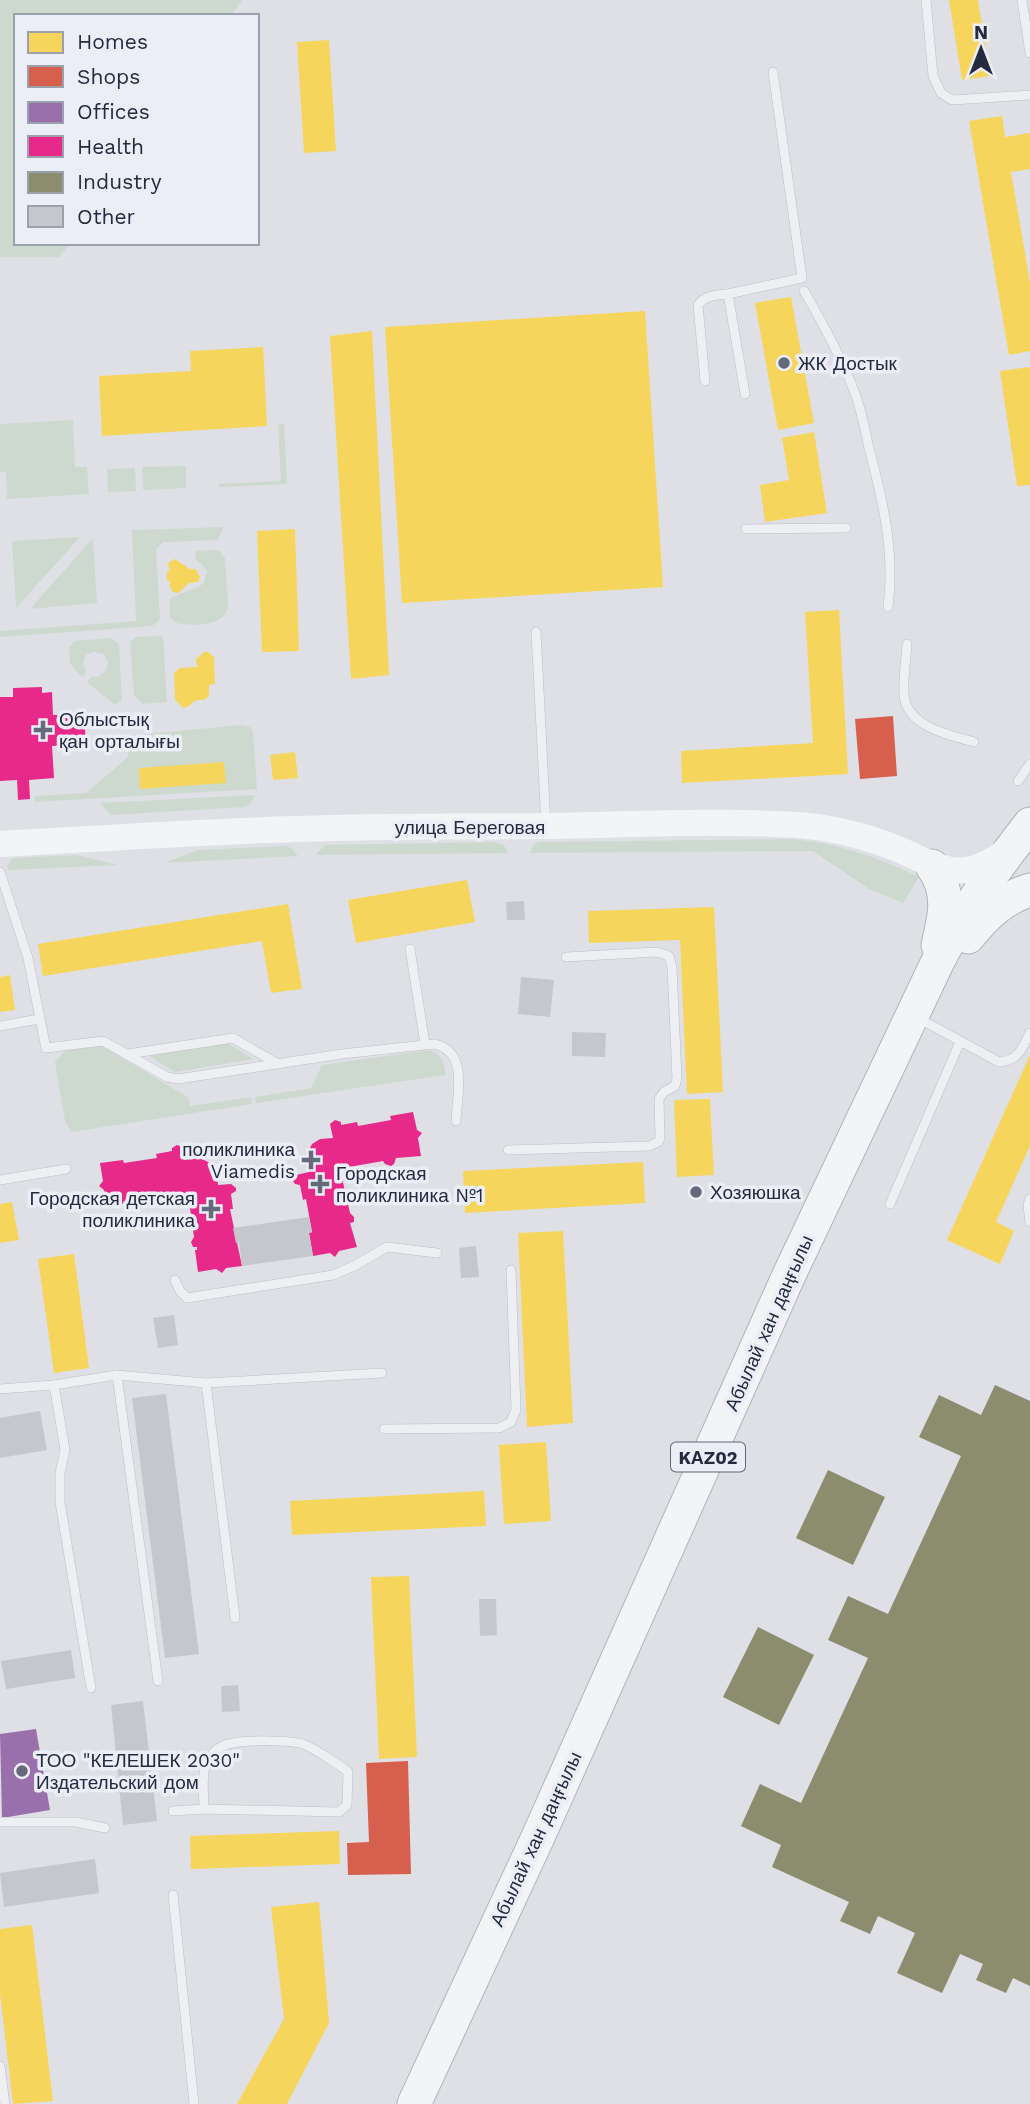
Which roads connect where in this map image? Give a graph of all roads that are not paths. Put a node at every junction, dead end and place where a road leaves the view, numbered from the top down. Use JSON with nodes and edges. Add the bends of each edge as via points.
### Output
{"nodes":[{"id":1,"x":926,"y":0,"type":"edge"},
{"id":2,"x":1022,"y":0,"type":"edge"},
{"id":3,"x":1030,"y":53,"type":"edge"},
{"id":4,"x":772,"y":72,"type":"dead end"},
{"id":5,"x":1030,"y":95,"type":"edge"},
{"id":6,"x":804,"y":291,"type":"dead end"},
{"id":7,"x":728,"y":294,"type":"junction"},
{"id":8,"x":705,"y":381,"type":"dead end"},
{"id":9,"x":745,"y":394,"type":"dead end"},
{"id":10,"x":846,"y":528,"type":"dead end"},
{"id":11,"x":746,"y":529,"type":"dead end"},
{"id":12,"x":888,"y":607,"type":"dead end"},
{"id":13,"x":536,"y":632,"type":"dead end"},
{"id":14,"x":907,"y":643,"type":"dead end"},
{"id":15,"x":974,"y":742,"type":"dead end"},
{"id":16,"x":1030,"y":764,"type":"edge"},
{"id":17,"x":1018,"y":780,"type":"dead end"},
{"id":18,"x":546,"y":826,"type":"junction"},
{"id":19,"x":1022,"y":834,"type":"edge"},
{"id":20,"x":0,"y":844,"type":"edge"},
{"id":21,"x":932,"y":866,"type":"junction"},
{"id":22,"x":0,"y":872,"type":"edge"},
{"id":23,"x":1030,"y":890,"type":"edge"},
{"id":24,"x":410,"y":949,"type":"dead end"},
{"id":25,"x":566,"y":957,"type":"dead end"},
{"id":26,"x":917,"y":1004,"type":"junction"},
{"id":27,"x":39,"y":1019,"type":"junction"},
{"id":28,"x":0,"y":1026,"type":"edge"},
{"id":29,"x":1030,"y":1033,"type":"edge"},
{"id":30,"x":960,"y":1042,"type":"junction"},
{"id":31,"x":425,"y":1044,"type":"junction"},
{"id":32,"x":128,"y":1054,"type":"junction"},
{"id":33,"x":278,"y":1064,"type":"junction"},
{"id":34,"x":456,"y":1121,"type":"dead end"},
{"id":35,"x":508,"y":1150,"type":"dead end"},
{"id":36,"x":66,"y":1168,"type":"dead end"},
{"id":37,"x":0,"y":1180,"type":"edge"},
{"id":38,"x":1030,"y":1199,"type":"edge"},
{"id":39,"x":890,"y":1204,"type":"dead end"},
{"id":40,"x":1030,"y":1222,"type":"edge"},
{"id":41,"x":437,"y":1253,"type":"dead end"},
{"id":42,"x":510,"y":1270,"type":"dead end"},
{"id":43,"x":175,"y":1280,"type":"dead end"},
{"id":44,"x":382,"y":1373,"type":"dead end"},
{"id":45,"x":117,"y":1375,"type":"junction"},
{"id":46,"x":206,"y":1383,"type":"junction"},
{"id":47,"x":54,"y":1384,"type":"junction"},
{"id":48,"x":0,"y":1389,"type":"edge"},
{"id":49,"x":384,"y":1429,"type":"dead end"},
{"id":50,"x":235,"y":1618,"type":"dead end"},
{"id":51,"x":158,"y":1681,"type":"dead end"},
{"id":52,"x":91,"y":1688,"type":"dead end"},
{"id":53,"x":204,"y":1809,"type":"junction"},
{"id":54,"x":173,"y":1811,"type":"dead end"},
{"id":55,"x":0,"y":1822,"type":"edge"},
{"id":56,"x":105,"y":1828,"type":"dead end"},
{"id":57,"x":173,"y":1895,"type":"dead end"},
{"id":58,"x":0,"y":2066,"type":"edge"},
{"id":59,"x":5,"y":2104,"type":"edge"},
{"id":60,"x":194,"y":2104,"type":"edge"},
{"id":61,"x":414,"y":2104,"type":"edge"}],
"edges":[{"from":1,"to":5,"type":"lane","via":[[933,76],[941,93],[952,100]]},
{"from":2,"to":3,"type":"lane"},
{"from":4,"to":7,"type":"lane","via":[[802,278]]},
{"from":6,"to":12,"type":"lane","via":[[830,335],[857,399],[890,542]]},
{"from":7,"to":8,"type":"lane","via":[[702,299],[698,305]]},
{"from":7,"to":9,"type":"lane"},
{"from":10,"to":11,"type":"lane"},
{"from":13,"to":18,"type":"lane"},
{"from":14,"to":15,"type":"lane","via":[[904,697],[909,708],[922,724]]},
{"from":16,"to":17,"type":"lane"},
{"from":18,"to":20,"type":"street","name":"улица Береговая","via":[[333,828]]},
{"from":18,"to":21,"type":"street","name":"улица Береговая","via":[[798,825],[865,837]]},
{"from":19,"to":21,"type":"street","via":[[977,868]]},
{"from":19,"to":26,"type":"highway","name":"Абылай хан даңғылы","number":"KАZ02","via":[[951,936]]},
{"from":21,"to":26,"type":"highway","via":[[944,885],[946,905]]},
{"from":22,"to":27,"type":"lane","via":[[28,957]]},
{"from":23,"to":26,"type":"highway","via":[[992,909]]},
{"from":24,"to":31,"type":"lane"},
{"from":25,"to":35,"type":"lane","via":[[657,951],[669,956],[677,1078],[675,1086],[659,1099],[660,1138],[649,1146]]},
{"from":26,"to":30,"type":"lane"},
{"from":26,"to":61,"type":"highway","name":"Абылай хан даңғылы","number":"KАZ02","via":[[789,1275]]},
{"from":27,"to":28,"type":"lane"},
{"from":27,"to":32,"type":"lane","via":[[46,1048],[97,1041]]},
{"from":29,"to":30,"type":"lane","via":[[1021,1052],[1009,1062],[999,1062]]},
{"from":30,"to":39,"type":"lane"},
{"from":31,"to":33,"type":"lane"},
{"from":31,"to":34,"type":"lane","via":[[442,1045],[457,1061]]},
{"from":32,"to":33,"type":"lane","via":[[172,1078]]},
{"from":32,"to":33,"type":"lane","via":[[228,1038]]},
{"from":36,"to":37,"type":"lane"},
{"from":38,"to":40,"type":"lane"},
{"from":41,"to":43,"type":"lane","via":[[387,1247],[333,1275],[187,1298]]},
{"from":42,"to":49,"type":"lane","via":[[516,1410],[511,1422],[499,1427]]},
{"from":44,"to":46,"type":"lane"},
{"from":45,"to":46,"type":"lane"},
{"from":45,"to":47,"type":"lane"},
{"from":45,"to":51,"type":"lane"},
{"from":46,"to":50,"type":"lane"},
{"from":47,"to":48,"type":"lane"},
{"from":47,"to":52,"type":"lane","via":[[65,1450],[60,1502]]},
{"from":53,"to":53,"type":"lane","via":[[339,1812],[347,1805],[348,1772],[306,1744],[233,1742],[212,1753],[207,1763]]},
{"from":53,"to":54,"type":"lane"},
{"from":55,"to":56,"type":"lane","via":[[76,1822]]},
{"from":57,"to":60,"type":"lane"},
{"from":58,"to":59,"type":"lane"}]}
